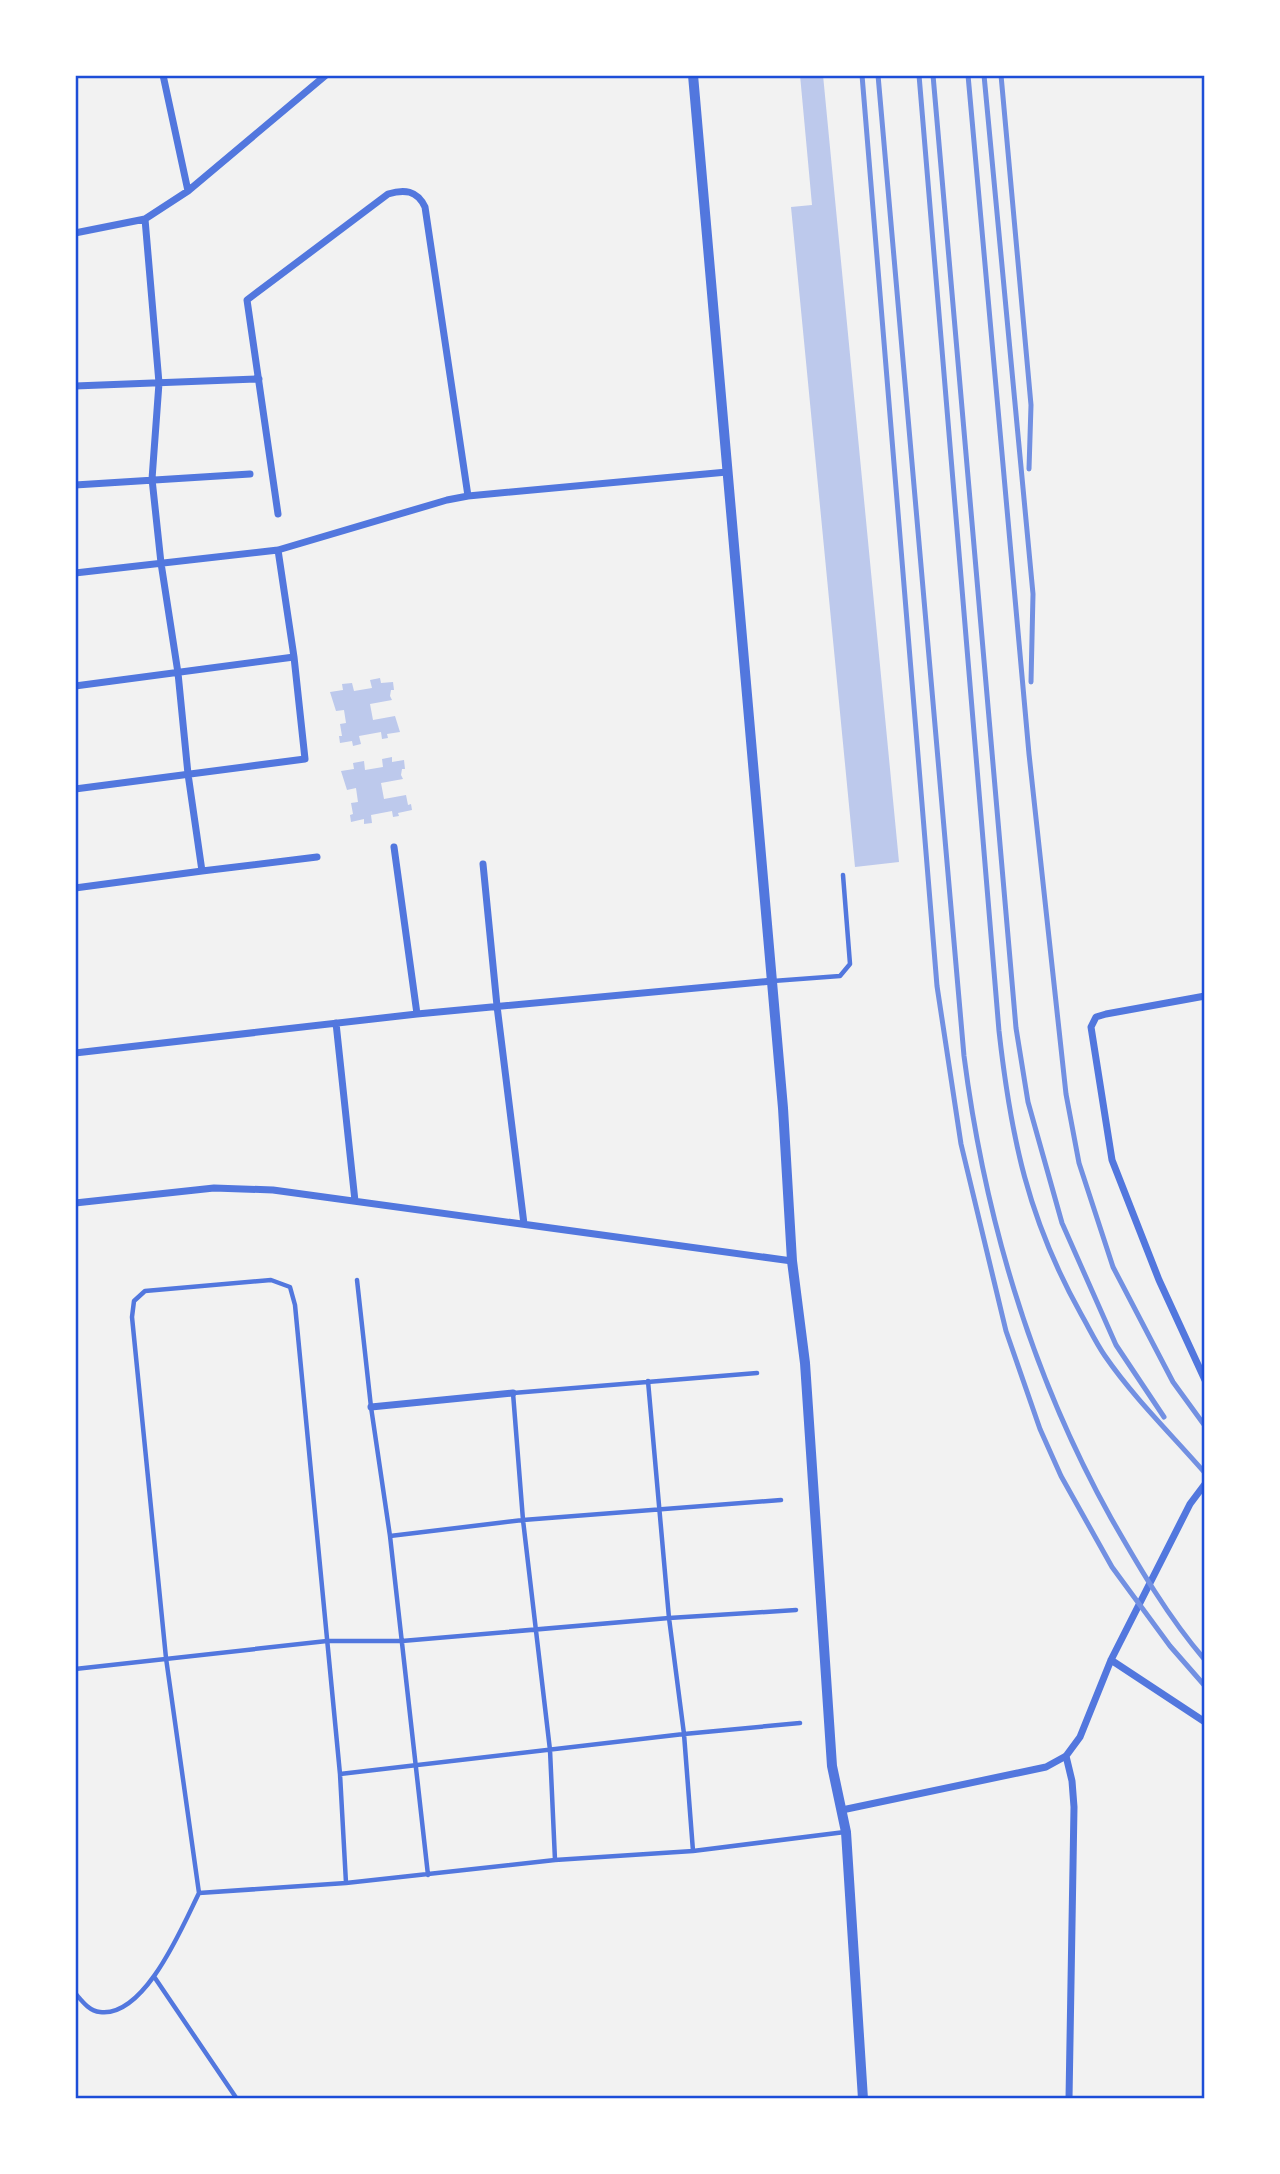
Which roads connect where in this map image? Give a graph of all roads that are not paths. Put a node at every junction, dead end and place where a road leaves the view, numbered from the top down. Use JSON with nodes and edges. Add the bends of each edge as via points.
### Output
{"nodes":[{"id":1,"x":163,"y":75,"type":"edge"},
{"id":2,"x":326,"y":75,"type":"edge"},
{"id":3,"x":693,"y":75,"type":"edge"},
{"id":4,"x":188,"y":191,"type":"junction"},
{"id":5,"x":145,"y":219,"type":"junction"},
{"id":6,"x":75,"y":233,"type":"edge"},
{"id":7,"x":259,"y":379,"type":"junction"},
{"id":8,"x":159,"y":383,"type":"junction"},
{"id":9,"x":75,"y":386,"type":"edge"},
{"id":10,"x":727,"y":472,"type":"junction"},
{"id":11,"x":250,"y":474,"type":"dead end"},
{"id":12,"x":152,"y":479,"type":"junction"},
{"id":13,"x":75,"y":485,"type":"edge"},
{"id":14,"x":468,"y":496,"type":"junction"},
{"id":15,"x":278,"y":514,"type":"dead end"},
{"id":16,"x":278,"y":550,"type":"junction"},
{"id":17,"x":161,"y":563,"type":"junction"},
{"id":18,"x":75,"y":573,"type":"edge"},
{"id":19,"x":294,"y":657,"type":"junction"},
{"id":20,"x":178,"y":673,"type":"junction"},
{"id":21,"x":75,"y":686,"type":"edge"},
{"id":22,"x":188,"y":774,"type":"junction"},
{"id":23,"x":75,"y":789,"type":"edge"},
{"id":24,"x":394,"y":847,"type":"dead end"},
{"id":25,"x":317,"y":858,"type":"dead end"},
{"id":26,"x":483,"y":864,"type":"dead end"},
{"id":27,"x":202,"y":871,"type":"junction"},
{"id":28,"x":843,"y":875,"type":"dead end"},
{"id":29,"x":75,"y":888,"type":"edge"},
{"id":30,"x":772,"y":981,"type":"junction"},
{"id":31,"x":1205,"y":996,"type":"edge"},
{"id":32,"x":497,"y":1006,"type":"junction"},
{"id":33,"x":417,"y":1014,"type":"junction"},
{"id":34,"x":336,"y":1023,"type":"junction"},
{"id":35,"x":75,"y":1053,"type":"edge"},
{"id":36,"x":355,"y":1201,"type":"junction"},
{"id":37,"x":75,"y":1203,"type":"edge"},
{"id":38,"x":524,"y":1224,"type":"junction"},
{"id":39,"x":792,"y":1261,"type":"junction"},
{"id":40,"x":357,"y":1280,"type":"dead end"},
{"id":41,"x":757,"y":1373,"type":"dead end"},
{"id":42,"x":1205,"y":1380,"type":"edge"},
{"id":43,"x":648,"y":1381,"type":"junction"},
{"id":44,"x":513,"y":1392,"type":"junction"},
{"id":45,"x":371,"y":1407,"type":"junction"},
{"id":46,"x":1205,"y":1484,"type":"edge"},
{"id":47,"x":781,"y":1500,"type":"dead end"},
{"id":48,"x":660,"y":1508,"type":"junction"},
{"id":49,"x":523,"y":1520,"type":"junction"},
{"id":50,"x":390,"y":1536,"type":"junction"},
{"id":51,"x":796,"y":1610,"type":"dead end"},
{"id":52,"x":669,"y":1618,"type":"junction"},
{"id":53,"x":537,"y":1629,"type":"junction"},
{"id":54,"x":327,"y":1641,"type":"junction"},
{"id":55,"x":402,"y":1641,"type":"junction"},
{"id":56,"x":166,"y":1658,"type":"junction"},
{"id":57,"x":1111,"y":1660,"type":"junction"},
{"id":58,"x":75,"y":1669,"type":"edge"},
{"id":59,"x":1205,"y":1721,"type":"edge"},
{"id":60,"x":800,"y":1723,"type":"dead end"},
{"id":61,"x":684,"y":1734,"type":"junction"},
{"id":62,"x":550,"y":1750,"type":"junction"},
{"id":63,"x":1066,"y":1756,"type":"junction"},
{"id":64,"x":415,"y":1765,"type":"junction"},
{"id":65,"x":340,"y":1774,"type":"junction"},
{"id":66,"x":842,"y":1810,"type":"junction"},
{"id":67,"x":846,"y":1832,"type":"junction"},
{"id":68,"x":693,"y":1851,"type":"junction"},
{"id":69,"x":555,"y":1860,"type":"junction"},
{"id":70,"x":428,"y":1875,"type":"junction"},
{"id":71,"x":346,"y":1883,"type":"junction"},
{"id":72,"x":199,"y":1893,"type":"junction"},
{"id":73,"x":155,"y":1978,"type":"junction"},
{"id":74,"x":76,"y":1996,"type":"edge"},
{"id":75,"x":237,"y":2099,"type":"edge"},
{"id":76,"x":863,"y":2099,"type":"edge"},
{"id":77,"x":1069,"y":2099,"type":"edge"}],
"edges":[{"from":1,"to":4,"type":"street"},
{"from":2,"to":4,"type":"street"},
{"from":3,"to":10,"type":"street"},
{"from":4,"to":5,"type":"street"},
{"from":5,"to":6,"type":"street"},
{"from":5,"to":8,"type":"street"},
{"from":7,"to":8,"type":"street"},
{"from":7,"to":14,"type":"street","via":[[247,300],[387,194],[410,191],[425,207]]},
{"from":7,"to":15,"type":"street"},
{"from":8,"to":9,"type":"street"},
{"from":8,"to":12,"type":"street"},
{"from":10,"to":14,"type":"street"},
{"from":10,"to":30,"type":"street"},
{"from":11,"to":12,"type":"street"},
{"from":12,"to":13,"type":"street"},
{"from":12,"to":17,"type":"street"},
{"from":14,"to":16,"type":"street"},
{"from":16,"to":17,"type":"street"},
{"from":16,"to":19,"type":"street"},
{"from":17,"to":18,"type":"street"},
{"from":17,"to":20,"type":"street"},
{"from":19,"to":20,"type":"street"},
{"from":19,"to":22,"type":"street","via":[[305,759]]},
{"from":20,"to":21,"type":"street"},
{"from":20,"to":22,"type":"street"},
{"from":22,"to":23,"type":"street"},
{"from":22,"to":27,"type":"street"},
{"from":24,"to":33,"type":"street"},
{"from":25,"to":27,"type":"street"},
{"from":26,"to":32,"type":"street"},
{"from":27,"to":29,"type":"street"},
{"from":28,"to":30,"type":"lane","via":[[850,964],[840,976]]},
{"from":30,"to":32,"type":"street"},
{"from":30,"to":39,"type":"street"},
{"from":31,"to":42,"type":"street","via":[[1106,1014],[1096,1017],[1091,1027],[1112,1160]]},
{"from":32,"to":33,"type":"street"},
{"from":32,"to":38,"type":"street"},
{"from":33,"to":34,"type":"street"},
{"from":34,"to":35,"type":"street"},
{"from":34,"to":36,"type":"street"},
{"from":36,"to":37,"type":"street","via":[[214,1188]]},
{"from":36,"to":38,"type":"street"},
{"from":38,"to":39,"type":"street"},
{"from":39,"to":66,"type":"street","via":[[805,1363],[832,1766]]},
{"from":40,"to":45,"type":"lane"},
{"from":41,"to":43,"type":"lane"},
{"from":43,"to":44,"type":"lane"},
{"from":43,"to":48,"type":"lane"},
{"from":44,"to":45,"type":"street"},
{"from":44,"to":49,"type":"lane"},
{"from":45,"to":50,"type":"lane"},
{"from":46,"to":57,"type":"street","via":[[1190,1504]]},
{"from":47,"to":48,"type":"lane"},
{"from":48,"to":49,"type":"lane"},
{"from":48,"to":52,"type":"lane"},
{"from":49,"to":50,"type":"lane"},
{"from":49,"to":53,"type":"lane"},
{"from":50,"to":55,"type":"lane"},
{"from":51,"to":52,"type":"lane"},
{"from":52,"to":53,"type":"lane"},
{"from":52,"to":61,"type":"lane"},
{"from":53,"to":55,"type":"lane"},
{"from":53,"to":62,"type":"lane"},
{"from":54,"to":55,"type":"lane"},
{"from":54,"to":56,"type":"lane"},
{"from":54,"to":56,"type":"lane","via":[[290,1287],[271,1280],[145,1291],[134,1301],[132,1317]]},
{"from":54,"to":65,"type":"lane"},
{"from":55,"to":64,"type":"lane"},
{"from":56,"to":58,"type":"lane"},
{"from":56,"to":72,"type":"lane"},
{"from":57,"to":59,"type":"street"},
{"from":57,"to":63,"type":"street","via":[[1080,1737]]},
{"from":60,"to":61,"type":"lane"},
{"from":61,"to":62,"type":"lane"},
{"from":61,"to":68,"type":"lane"},
{"from":62,"to":64,"type":"lane"},
{"from":62,"to":69,"type":"lane"},
{"from":63,"to":66,"type":"street","via":[[1046,1767]]},
{"from":63,"to":77,"type":"street","via":[[1074,1807]]},
{"from":64,"to":65,"type":"lane"},
{"from":64,"to":70,"type":"lane"},
{"from":65,"to":71,"type":"lane"},
{"from":66,"to":67,"type":"street"},
{"from":67,"to":68,"type":"lane"},
{"from":67,"to":76,"type":"street"},
{"from":68,"to":69,"type":"lane"},
{"from":69,"to":70,"type":"lane"},
{"from":70,"to":71,"type":"lane"},
{"from":71,"to":72,"type":"lane"},
{"from":72,"to":73,"type":"lane"},
{"from":73,"to":74,"type":"lane","via":[[114,2011],[100,2012]]},
{"from":73,"to":75,"type":"lane"}]}
